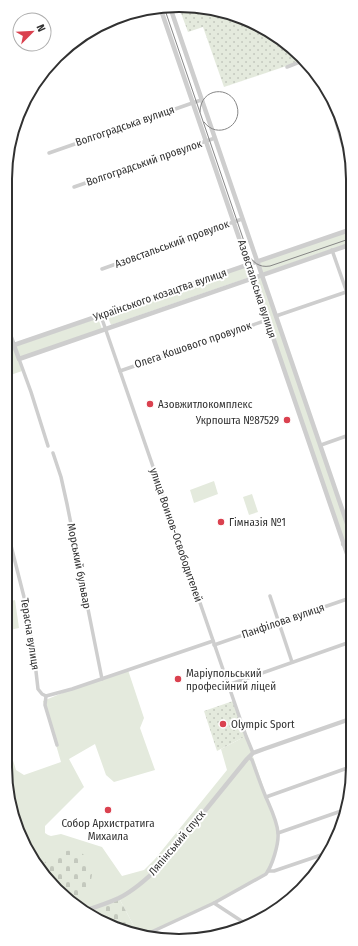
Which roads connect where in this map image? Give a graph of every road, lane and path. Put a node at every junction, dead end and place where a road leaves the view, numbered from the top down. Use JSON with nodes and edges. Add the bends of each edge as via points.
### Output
{"nodes":[{"id":1,"x":172,"y":12,"type":"edge"},
{"id":2,"x":162,"y":13,"type":"edge"},
{"id":3,"x":298,"y":62,"type":"edge"},
{"id":4,"x":286,"y":67,"type":"dead end"},
{"id":5,"x":201,"y":100,"type":"junction"},
{"id":6,"x":193,"y":103,"type":"junction"},
{"id":7,"x":215,"y":138,"type":"junction"},
{"id":8,"x":206,"y":141,"type":"junction"},
{"id":9,"x":49,"y":153,"type":"dead end"},
{"id":10,"x":74,"y":187,"type":"dead end"},
{"id":11,"x":242,"y":219,"type":"junction"},
{"id":12,"x":234,"y":222,"type":"junction"},
{"id":13,"x":346,"y":231,"type":"edge"},
{"id":14,"x":346,"y":246,"type":"edge"},
{"id":15,"x":332,"y":250,"type":"junction"},
{"id":16,"x":257,"y":262,"type":"junction"},
{"id":17,"x":249,"y":265,"type":"junction"},
{"id":18,"x":102,"y":269,"type":"dead end"},
{"id":19,"x":262,"y":274,"type":"junction"},
{"id":20,"x":252,"y":278,"type":"junction"},
{"id":21,"x":346,"y":289,"type":"edge"},
{"id":22,"x":346,"y":292,"type":"edge"},
{"id":23,"x":101,"y":316,"type":"junction"},
{"id":24,"x":276,"y":316,"type":"junction"},
{"id":25,"x":266,"y":320,"type":"junction"},
{"id":26,"x":105,"y":329,"type":"junction"},
{"id":27,"x":12,"y":340,"type":"edge"},
{"id":28,"x":14,"y":345,"type":"junction"},
{"id":29,"x":19,"y":359,"type":"junction"},
{"id":30,"x":120,"y":371,"type":"junction"},
{"id":31,"x":346,"y":436,"type":"edge"},
{"id":32,"x":320,"y":445,"type":"junction"},
{"id":33,"x":48,"y":446,"type":"dead end"},
{"id":34,"x":311,"y":448,"type":"junction"},
{"id":35,"x":53,"y":453,"type":"dead end"},
{"id":36,"x":346,"y":521,"type":"edge"},
{"id":37,"x":346,"y":542,"type":"edge"},
{"id":38,"x":343,"y":544,"type":"junction"},
{"id":39,"x":12,"y":550,"type":"edge"},
{"id":40,"x":346,"y":553,"type":"edge"},
{"id":41,"x":270,"y":596,"type":"dead end"},
{"id":42,"x":346,"y":599,"type":"edge"},
{"id":43,"x":279,"y":622,"type":"junction"},
{"id":44,"x":213,"y":643,"type":"junction"},
{"id":45,"x":346,"y":643,"type":"edge"},
{"id":46,"x":292,"y":662,"type":"junction"},
{"id":47,"x":102,"y":679,"type":"junction"},
{"id":48,"x":228,"y":685,"type":"junction"},
{"id":49,"x":46,"y":696,"type":"junction"},
{"id":50,"x":346,"y":720,"type":"edge"},
{"id":51,"x":57,"y":745,"type":"dead end"},
{"id":52,"x":251,"y":755,"type":"junction"},
{"id":53,"x":346,"y":768,"type":"edge"},
{"id":54,"x":266,"y":796,"type":"junction"},
{"id":55,"x":339,"y":812,"type":"edge"},
{"id":56,"x":278,"y":833,"type":"junction"},
{"id":57,"x":320,"y":856,"type":"edge"},
{"id":58,"x":268,"y":871,"type":"junction"},
{"id":59,"x":214,"y":903,"type":"junction"},
{"id":60,"x":90,"y":909,"type":"edge"},
{"id":61,"x":242,"y":921,"type":"edge"},
{"id":62,"x":151,"y":932,"type":"edge"}],
"edges":[{"from":1,"to":5,"type":"street","name":"Азовстальська вулиця"},
{"from":2,"to":6,"type":"street","name":"Азовстальська вулиця"},
{"from":3,"to":4,"type":"street"},
{"from":5,"to":6,"type":"street","name":"Волгоградська вулиця"},
{"from":5,"to":7,"type":"street","name":"Азовстальська вулиця"},
{"from":6,"to":8,"type":"street","name":"Азовстальська вулиця"},
{"from":6,"to":9,"type":"street","name":"Волгоградська вулиця"},
{"from":7,"to":8,"type":"street","name":"Волгоградський провулок"},
{"from":7,"to":11,"type":"street","name":"Азовстальська вулиця"},
{"from":8,"to":10,"type":"street","name":"Волгоградський провулок"},
{"from":8,"to":12,"type":"street","name":"Азовстальська вулиця"},
{"from":11,"to":12,"type":"street","name":"Азовстальський провулок"},
{"from":11,"to":16,"type":"street","name":"Азовстальська вулиця"},
{"from":12,"to":17,"type":"street","name":"Азовстальська вулиця"},
{"from":12,"to":18,"type":"street","name":"Азовстальський провулок"},
{"from":13,"to":16,"type":"street","name":"Українського козацтва вулиця"},
{"from":14,"to":15,"type":"street","name":"Українського козацтва вулиця"},
{"from":15,"to":19,"type":"street","name":"Українського козацтва вулиця"},
{"from":15,"to":21,"type":"street"},
{"from":16,"to":17,"type":"street","name":"Українського козацтва вулиця"},
{"from":16,"to":19,"type":"street","name":"Азовстальська вулиця"},
{"from":17,"to":20,"type":"street","name":"Азовстальська вулиця"},
{"from":17,"to":23,"type":"street","name":"Українського козацтва вулиця"},
{"from":19,"to":20,"type":"street","name":"Українського козацтва вулиця"},
{"from":19,"to":24,"type":"street","name":"Азовстальська вулиця"},
{"from":20,"to":25,"type":"street","name":"Азовстальська вулиця"},
{"from":20,"to":26,"type":"street","name":"Українського козацтва вулиця"},
{"from":22,"to":24,"type":"street"},
{"from":23,"to":26,"type":"street","name":"улица Воинов-Освободителей"},
{"from":23,"to":28,"type":"street","name":"Українського козацтва вулиця"},
{"from":24,"to":32,"type":"street","name":"Азовстальська вулиця"},
{"from":25,"to":30,"type":"street","name":"Олега Кошового провулок"},
{"from":25,"to":34,"type":"street","name":"Азовстальська вулиця"},
{"from":26,"to":29,"type":"street","name":"Українського козацтва вулиця"},
{"from":26,"to":30,"type":"street","name":"улица Воинов-Освободителей"},
{"from":27,"to":28,"type":"street"},
{"from":28,"to":29,"type":"street"},
{"from":29,"to":33,"type":"street"},
{"from":30,"to":44,"type":"street","name":"улица Воинов-Освободителей"},
{"from":31,"to":32,"type":"street"},
{"from":32,"to":34,"type":"street"},
{"from":32,"to":36,"type":"street","name":"Азовстальська вулиця"},
{"from":34,"to":38,"type":"street","name":"Азовстальська вулиця"},
{"from":35,"to":47,"type":"street","name":"Морський бульвар","via":[[67,504]]},
{"from":37,"to":38,"type":"street"},
{"from":38,"to":40,"type":"street","name":"Азовстальська вулиця"},
{"from":39,"to":49,"type":"street","name":"Терасна вулиця","via":[[24,597],[38,685],[40,692]]},
{"from":41,"to":43,"type":"street"},
{"from":42,"to":43,"type":"street","name":"Панфілова вулиця"},
{"from":43,"to":44,"type":"street","name":"Панфілова вулиця"},
{"from":43,"to":46,"type":"street"},
{"from":44,"to":47,"type":"street"},
{"from":44,"to":48,"type":"street","name":"улица Воинов-Освободителей"},
{"from":45,"to":46,"type":"street"},
{"from":46,"to":48,"type":"street"},
{"from":47,"to":49,"type":"street"},
{"from":48,"to":52,"type":"street","name":"улица Воинов-Освободителей"},
{"from":49,"to":51,"type":"street","name":"Терасна вулиця","via":[[45,705]]},
{"from":50,"to":52,"type":"street"},
{"from":52,"to":54,"type":"street","name":"улица Воинов-Освободителей"},
{"from":52,"to":60,"type":"street","name":"Ляпінський спуск","via":[[151,876],[119,898]]},
{"from":53,"to":54,"type":"street"},
{"from":54,"to":56,"type":"street","name":"улица Воинов-Освободителей"},
{"from":55,"to":56,"type":"street"},
{"from":56,"to":58,"type":"street","via":[[276,849]]},
{"from":57,"to":58,"type":"street"},
{"from":58,"to":59,"type":"street"},
{"from":59,"to":61,"type":"street"},
{"from":59,"to":62,"type":"street"}]}
